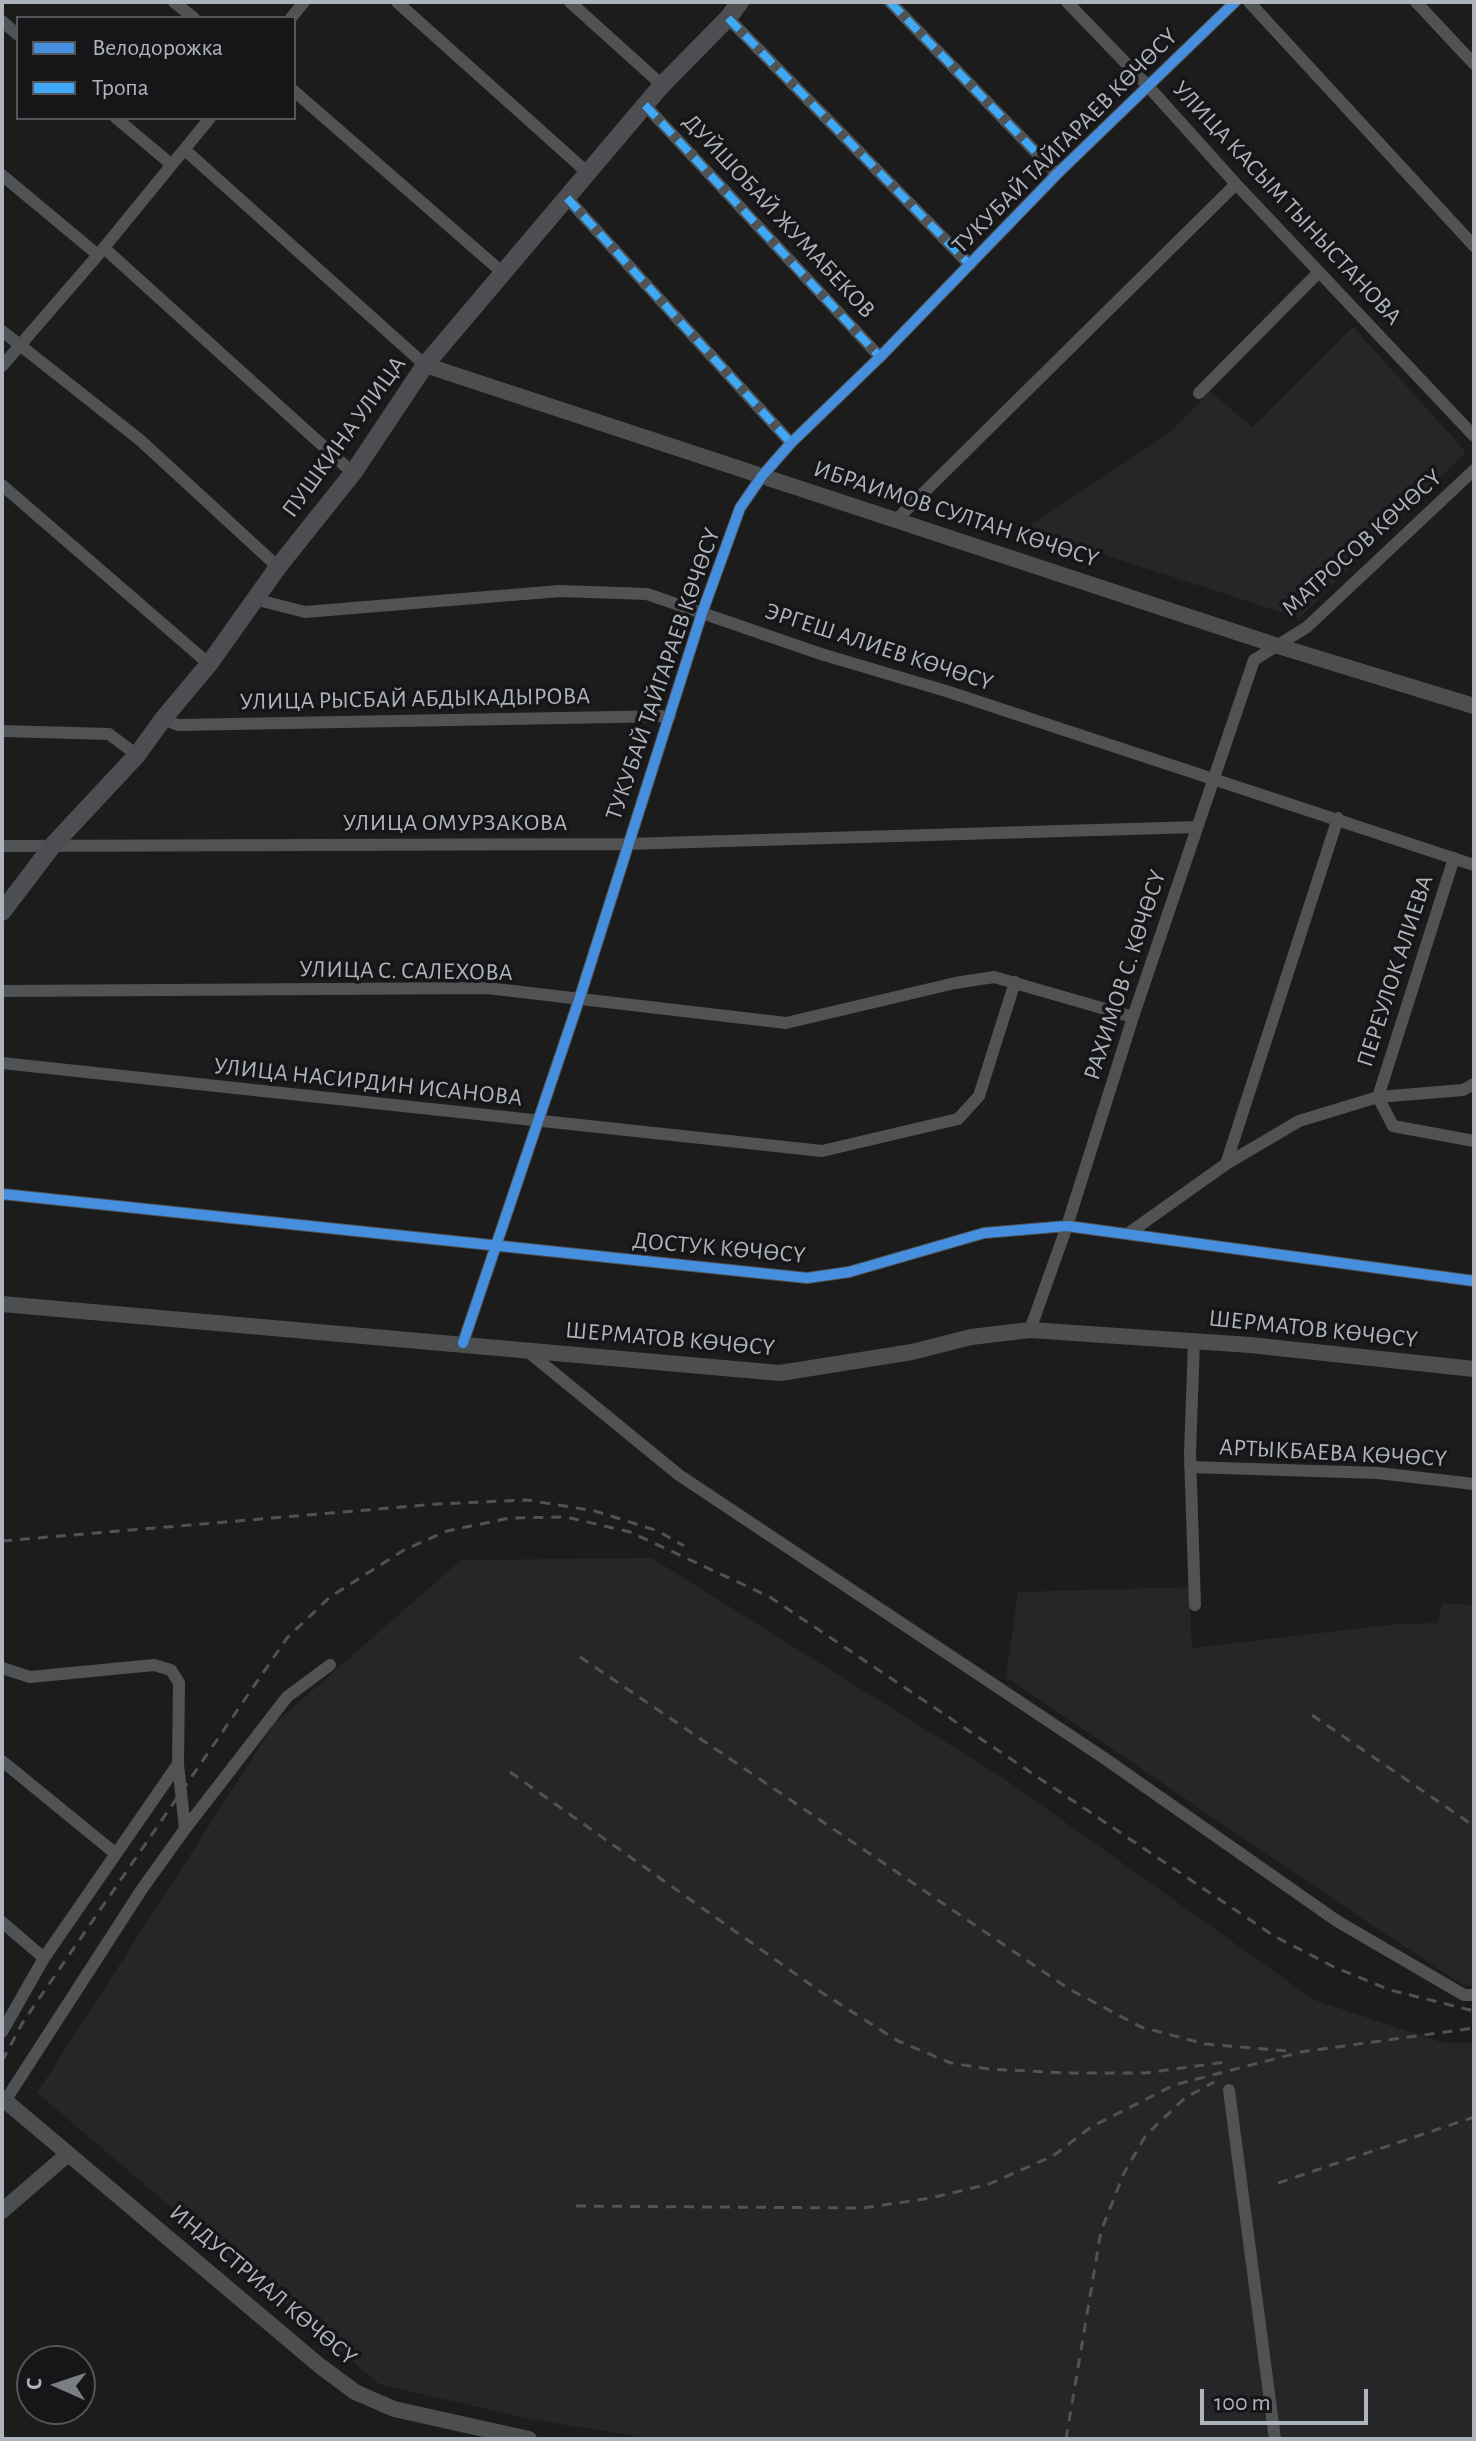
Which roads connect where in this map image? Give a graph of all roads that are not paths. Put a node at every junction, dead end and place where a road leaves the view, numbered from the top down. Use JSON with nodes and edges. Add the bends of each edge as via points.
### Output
{"nodes":[{"id":1,"x":174,"y":2,"type":"edge"},
{"id":2,"x":397,"y":2,"type":"edge"},
{"id":3,"x":570,"y":2,"type":"edge"},
{"id":4,"x":890,"y":2,"type":"edge"},
{"id":5,"x":1067,"y":2,"type":"edge"},
{"id":6,"x":1235,"y":2,"type":"edge"},
{"id":7,"x":1249,"y":2,"type":"edge"},
{"id":8,"x":1416,"y":2,"type":"edge"},
{"id":9,"x":736,"y":6,"type":"edge"},
{"id":10,"x":192,"y":16,"type":"edge"},
{"id":11,"x":1474,"y":64,"type":"edge"},
{"id":12,"x":662,"y":85,"type":"junction"},
{"id":13,"x":1147,"y":85,"type":"junction"},
{"id":14,"x":296,"y":93,"type":"edge"},
{"id":15,"x":645,"y":105,"type":"junction"},
{"id":16,"x":118,"y":120,"type":"edge"},
{"id":17,"x":208,"y":120,"type":"edge"},
{"id":18,"x":185,"y":150,"type":"junction"},
{"id":19,"x":172,"y":165,"type":"junction"},
{"id":20,"x":589,"y":174,"type":"junction"},
{"id":21,"x":1057,"y":174,"type":"junction"},
{"id":22,"x":2,"y":175,"type":"edge"},
{"id":23,"x":1236,"y":184,"type":"junction"},
{"id":24,"x":567,"y":198,"type":"junction"},
{"id":25,"x":1474,"y":246,"type":"edge"},
{"id":26,"x":101,"y":252,"type":"junction"},
{"id":27,"x":970,"y":265,"type":"junction"},
{"id":28,"x":1319,"y":272,"type":"junction"},
{"id":29,"x":503,"y":273,"type":"junction"},
{"id":30,"x":2,"y":331,"type":"edge"},
{"id":31,"x":19,"y":345,"type":"junction"},
{"id":32,"x":880,"y":357,"type":"junction"},
{"id":33,"x":425,"y":365,"type":"junction"},
{"id":34,"x":2,"y":366,"type":"edge"},
{"id":35,"x":1199,"y":393,"type":"dead end"},
{"id":36,"x":1474,"y":436,"type":"edge"},
{"id":37,"x":791,"y":443,"type":"junction"},
{"id":38,"x":1474,"y":470,"type":"edge"},
{"id":39,"x":353,"y":473,"type":"junction"},
{"id":40,"x":762,"y":476,"type":"junction"},
{"id":41,"x":2,"y":485,"type":"edge"},
{"id":42,"x":896,"y":520,"type":"junction"},
{"id":43,"x":278,"y":567,"type":"junction"},
{"id":44,"x":254,"y":599,"type":"junction"},
{"id":45,"x":702,"y":613,"type":"junction"},
{"id":46,"x":1278,"y":646,"type":"junction"},
{"id":47,"x":209,"y":664,"type":"junction"},
{"id":48,"x":1474,"y":706,"type":"edge"},
{"id":49,"x":670,"y":716,"type":"junction"},
{"id":50,"x":163,"y":719,"type":"junction"},
{"id":51,"x":2,"y":731,"type":"edge"},
{"id":52,"x":137,"y":755,"type":"junction"},
{"id":53,"x":1214,"y":778,"type":"junction"},
{"id":54,"x":1338,"y":818,"type":"junction"},
{"id":55,"x":1197,"y":827,"type":"junction"},
{"id":56,"x":627,"y":844,"type":"junction"},
{"id":57,"x":53,"y":845,"type":"junction"},
{"id":58,"x":2,"y":846,"type":"edge"},
{"id":59,"x":1454,"y":858,"type":"junction"},
{"id":60,"x":1474,"y":865,"type":"edge"},
{"id":61,"x":2,"y":912,"type":"edge"},
{"id":62,"x":1015,"y":982,"type":"junction"},
{"id":63,"x":2,"y":991,"type":"edge"},
{"id":64,"x":579,"y":1000,"type":"junction"},
{"id":65,"x":1133,"y":1017,"type":"junction"},
{"id":66,"x":2,"y":1063,"type":"edge"},
{"id":67,"x":1474,"y":1084,"type":"edge"},
{"id":68,"x":1378,"y":1097,"type":"junction"},
{"id":69,"x":536,"y":1123,"type":"junction"},
{"id":70,"x":1474,"y":1141,"type":"edge"},
{"id":71,"x":1226,"y":1164,"type":"junction"},
{"id":72,"x":2,"y":1194,"type":"edge"},
{"id":73,"x":1067,"y":1226,"type":"junction"},
{"id":74,"x":1129,"y":1233,"type":"junction"},
{"id":75,"x":495,"y":1245,"type":"junction"},
{"id":76,"x":1474,"y":1281,"type":"edge"},
{"id":77,"x":2,"y":1304,"type":"edge"},
{"id":78,"x":1030,"y":1330,"type":"junction"},
{"id":79,"x":1194,"y":1341,"type":"junction"},
{"id":80,"x":463,"y":1343,"type":"junction"},
{"id":81,"x":526,"y":1350,"type":"junction"},
{"id":82,"x":1474,"y":1369,"type":"edge"},
{"id":83,"x":1190,"y":1467,"type":"junction"},
{"id":84,"x":1474,"y":1484,"type":"edge"},
{"id":85,"x":1195,"y":1605,"type":"dead end"},
{"id":86,"x":330,"y":1665,"type":"dead end"},
{"id":87,"x":2,"y":1668,"type":"edge"},
{"id":88,"x":2,"y":1761,"type":"edge"},
{"id":89,"x":178,"y":1764,"type":"junction"},
{"id":90,"x":185,"y":1829,"type":"junction"},
{"id":91,"x":116,"y":1854,"type":"junction"},
{"id":92,"x":2,"y":1922,"type":"edge"},
{"id":93,"x":44,"y":1958,"type":"junction"},
{"id":94,"x":1474,"y":1995,"type":"edge"},
{"id":95,"x":2,"y":2032,"type":"edge"},
{"id":96,"x":1229,"y":2090,"type":"dead end"},
{"id":97,"x":3,"y":2099,"type":"edge"},
{"id":98,"x":68,"y":2154,"type":"junction"},
{"id":99,"x":2,"y":2211,"type":"edge"},
{"id":100,"x":511,"y":2437,"type":"edge"},
{"id":101,"x":529,"y":2439,"type":"edge"},
{"id":102,"x":1275,"y":2439,"type":"edge"}],
"edges":[{"from":1,"to":10,"type":"street"},
{"from":2,"to":20,"type":"street"},
{"from":3,"to":12,"type":"street"},
{"from":4,"to":21,"type":"street"},
{"from":5,"to":13,"type":"street","name":"УЛИЦА КАСЫМ ТЫНЫСТАНОВА"},
{"from":6,"to":13,"type":"street","name":"ТУКУБАЙ ТАЙГАРАЕВ КӨЧӨСҮ"},
{"from":7,"to":25,"type":"street"},
{"from":8,"to":11,"type":"street"},
{"from":9,"to":12,"type":"highway","name":"ПУШКИНА УЛИЦА"},
{"from":9,"to":27,"type":"street"},
{"from":12,"to":15,"type":"highway","name":"ПУШКИНА УЛИЦА"},
{"from":13,"to":21,"type":"street","name":"ТУКУБАЙ ТАЙГАРАЕВ КӨЧӨСҮ"},
{"from":13,"to":23,"type":"street","name":"УЛИЦА КАСЫМ ТЫНЫСТАНОВА"},
{"from":14,"to":29,"type":"street"},
{"from":15,"to":20,"type":"highway","name":"ПУШКИНА УЛИЦА"},
{"from":15,"to":32,"type":"street","name":"ДУЙШОБАЙ ЖУМАБЕКОВ"},
{"from":16,"to":19,"type":"street"},
{"from":17,"to":18,"type":"street"},
{"from":18,"to":19,"type":"street"},
{"from":18,"to":33,"type":"street"},
{"from":19,"to":26,"type":"street"},
{"from":20,"to":24,"type":"highway","name":"ПУШКИНА УЛИЦА"},
{"from":21,"to":27,"type":"street","name":"ТУКУБАЙ ТАЙГАРАЕВ КӨЧӨСҮ"},
{"from":22,"to":26,"type":"street"},
{"from":23,"to":28,"type":"street","name":"УЛИЦА КАСЫМ ТЫНЫСТАНОВА"},
{"from":23,"to":42,"type":"street"},
{"from":24,"to":29,"type":"highway","name":"ПУШКИНА УЛИЦА"},
{"from":24,"to":37,"type":"street"},
{"from":26,"to":31,"type":"street"},
{"from":26,"to":39,"type":"street"},
{"from":27,"to":32,"type":"street","name":"ТУКУБАЙ ТАЙГАРАЕВ КӨЧӨСҮ"},
{"from":28,"to":35,"type":"street"},
{"from":28,"to":36,"type":"street","name":"УЛИЦА КАСЫМ ТЫНЫСТАНОВА"},
{"from":29,"to":33,"type":"highway","name":"ПУШКИНА УЛИЦА"},
{"from":30,"to":31,"type":"street"},
{"from":31,"to":34,"type":"street"},
{"from":31,"to":43,"type":"street","via":[[140,440]]},
{"from":32,"to":37,"type":"street","name":"ТУКУБАЙ ТАЙГАРАЕВ КӨЧӨСҮ"},
{"from":33,"to":39,"type":"highway","name":"ПУШКИНА УЛИЦА"},
{"from":33,"to":40,"type":"main road","name":"ИБРАИМОВ СУЛТАН КӨЧӨСҮ"},
{"from":37,"to":40,"type":"street","name":"ТУКУБАЙ ТАЙГАРАЕВ КӨЧӨСҮ"},
{"from":38,"to":46,"type":"street","name":"МАТРОСОВ КӨЧӨСҮ","via":[[1307,627]]},
{"from":39,"to":43,"type":"highway","name":"ПУШКИНА УЛИЦА"},
{"from":40,"to":42,"type":"main road","name":"ИБРАИМОВ СУЛТАН КӨЧӨСҮ"},
{"from":40,"to":45,"type":"street","name":"ТУКУБАЙ ТАЙГАРАЕВ КӨЧӨСҮ","via":[[740,508]]},
{"from":41,"to":47,"type":"street"},
{"from":42,"to":46,"type":"main road","name":"ИБРАИМОВ СУЛТАН КӨЧӨСҮ"},
{"from":43,"to":44,"type":"highway","name":"ПУШКИНА УЛИЦА"},
{"from":44,"to":45,"type":"street","name":"ЭРГЕШ АЛИЕВ КӨЧӨСҮ","via":[[305,612],[560,591],[647,594]]},
{"from":44,"to":47,"type":"highway","name":"ПУШКИНА УЛИЦА"},
{"from":45,"to":49,"type":"street","name":"ТУКУБАЙ ТАЙГАРАЕВ КӨЧӨСҮ"},
{"from":45,"to":53,"type":"street","name":"ЭРГЕШ АЛИЕВ КӨЧӨСҮ"},
{"from":46,"to":48,"type":"main road","name":"ИБРАИМОВ СУЛТАН КӨЧӨСҮ"},
{"from":46,"to":53,"type":"street","name":"РАХИМОВ С. КӨЧӨСҮ","via":[[1254,660]]},
{"from":47,"to":50,"type":"highway","name":"ПУШКИНА УЛИЦА"},
{"from":49,"to":50,"type":"street","name":"УЛИЦА РЫСБАЙ АБДЫКАДЫРОВА","via":[[178,725]]},
{"from":49,"to":56,"type":"street","name":"ТУКУБАЙ ТАЙГАРАЕВ КӨЧӨСҮ"},
{"from":50,"to":52,"type":"highway","name":"ПУШКИНА УЛИЦА"},
{"from":51,"to":52,"type":"street","via":[[109,734]]},
{"from":52,"to":57,"type":"highway","name":"ПУШКИНА УЛИЦА"},
{"from":53,"to":54,"type":"street","name":"ЭРГЕШ АЛИЕВ КӨЧӨСҮ"},
{"from":53,"to":55,"type":"street","name":"РАХИМОВ С. КӨЧӨСҮ"},
{"from":54,"to":59,"type":"street","name":"ЭРГЕШ АЛИЕВ КӨЧӨСҮ"},
{"from":54,"to":71,"type":"street"},
{"from":55,"to":56,"type":"street","name":"УЛИЦА ОМУРЗАКОВА"},
{"from":55,"to":65,"type":"street","name":"РАХИМОВ С. КӨЧӨСҮ"},
{"from":56,"to":57,"type":"street","name":"УЛИЦА ОМУРЗАКОВА"},
{"from":56,"to":64,"type":"street","name":"ТУКУБАЙ ТАЙГАРАЕВ КӨЧӨСҮ"},
{"from":57,"to":58,"type":"street","name":"УЛИЦА ОМУРЗАКОВА"},
{"from":57,"to":61,"type":"highway","name":"ПУШКИНА УЛИЦА"},
{"from":59,"to":60,"type":"street","name":"ЭРГЕШ АЛИЕВ КӨЧӨСҮ"},
{"from":59,"to":68,"type":"street","name":"ПЕРЕУЛОК АЛИЕВА"},
{"from":62,"to":64,"type":"street","name":"УЛИЦА С. САЛЕХОВА","via":[[994,977],[955,983],[786,1023]]},
{"from":62,"to":65,"type":"street","name":"УЛИЦА С. САЛЕХОВА"},
{"from":62,"to":69,"type":"street","name":"УЛИЦА НАСИРДИН ИСАНОВА","via":[[979,1096],[958,1119],[822,1151]]},
{"from":63,"to":64,"type":"street","name":"УЛИЦА С. САЛЕХОВА","via":[[487,988]]},
{"from":64,"to":69,"type":"street","name":"ТУКУБАЙ ТАЙГАРАЕВ КӨЧӨСҮ"},
{"from":65,"to":73,"type":"street","name":"РАХИМОВ С. КӨЧӨСҮ"},
{"from":66,"to":69,"type":"street","name":"УЛИЦА НАСИРДИН ИСАНОВА"},
{"from":67,"to":68,"type":"street","via":[[1463,1090]]},
{"from":68,"to":70,"type":"street","via":[[1393,1126]]},
{"from":68,"to":71,"type":"street","via":[[1299,1121]]},
{"from":69,"to":75,"type":"street","name":"ТУКУБАЙ ТАЙГАРАЕВ КӨЧӨСҮ"},
{"from":71,"to":74,"type":"street"},
{"from":72,"to":75,"type":"street","name":"ДОСТУК КӨЧӨСҮ"},
{"from":73,"to":74,"type":"street","name":"ДОСТУК КӨЧӨСҮ"},
{"from":73,"to":75,"type":"street","name":"ДОСТУК КӨЧӨСҮ","via":[[984,1233],[849,1272],[807,1278]]},
{"from":73,"to":78,"type":"street","name":"РАХИМОВ С. КӨЧӨСҮ"},
{"from":74,"to":76,"type":"street","name":"ДОСТУК КӨЧӨСҮ"},
{"from":75,"to":80,"type":"street","name":"ТУКУБАЙ ТАЙГАРАЕВ КӨЧӨСҮ"},
{"from":77,"to":80,"type":"main road","name":"ШЕРМАТОВ КӨЧӨСҮ"},
{"from":78,"to":79,"type":"main road","name":"ШЕРМАТОВ КӨЧӨСҮ"},
{"from":78,"to":81,"type":"main road","name":"ШЕРМАТОВ КӨЧӨСҮ","via":[[780,1373]]},
{"from":79,"to":82,"type":"main road","name":"ШЕРМАТОВ КӨЧӨСҮ"},
{"from":79,"to":83,"type":"street"},
{"from":80,"to":81,"type":"main road","name":"ШЕРМАТОВ КӨЧӨСҮ"},
{"from":81,"to":94,"type":"street","via":[[679,1475],[1104,1758],[1337,1921],[1464,1995]]},
{"from":83,"to":84,"type":"street","name":"АРТЫКБАЕВА КӨЧӨСҮ","via":[[1378,1473]]},
{"from":83,"to":85,"type":"street"},
{"from":86,"to":90,"type":"street","via":[[287,1697]]},
{"from":87,"to":89,"type":"street","via":[[30,1677],[154,1665],[171,1670],[179,1683]]},
{"from":88,"to":91,"type":"street"},
{"from":89,"to":90,"type":"street"},
{"from":89,"to":91,"type":"street"},
{"from":90,"to":97,"type":"street"},
{"from":91,"to":93,"type":"street"},
{"from":92,"to":93,"type":"street"},
{"from":93,"to":95,"type":"street"},
{"from":96,"to":102,"type":"street"},
{"from":97,"to":98,"type":"main road","name":"ИНДУСТРИАЛ КӨЧӨСҮ"},
{"from":98,"to":99,"type":"main road"},
{"from":98,"to":100,"type":"main road","name":"ИНДУСТРИАЛ КӨЧӨСҮ","via":[[355,2392],[394,2409]]},
{"from":100,"to":101,"type":"main road","name":"ИНДУСТРИАЛ КӨЧӨСҮ"}]}
